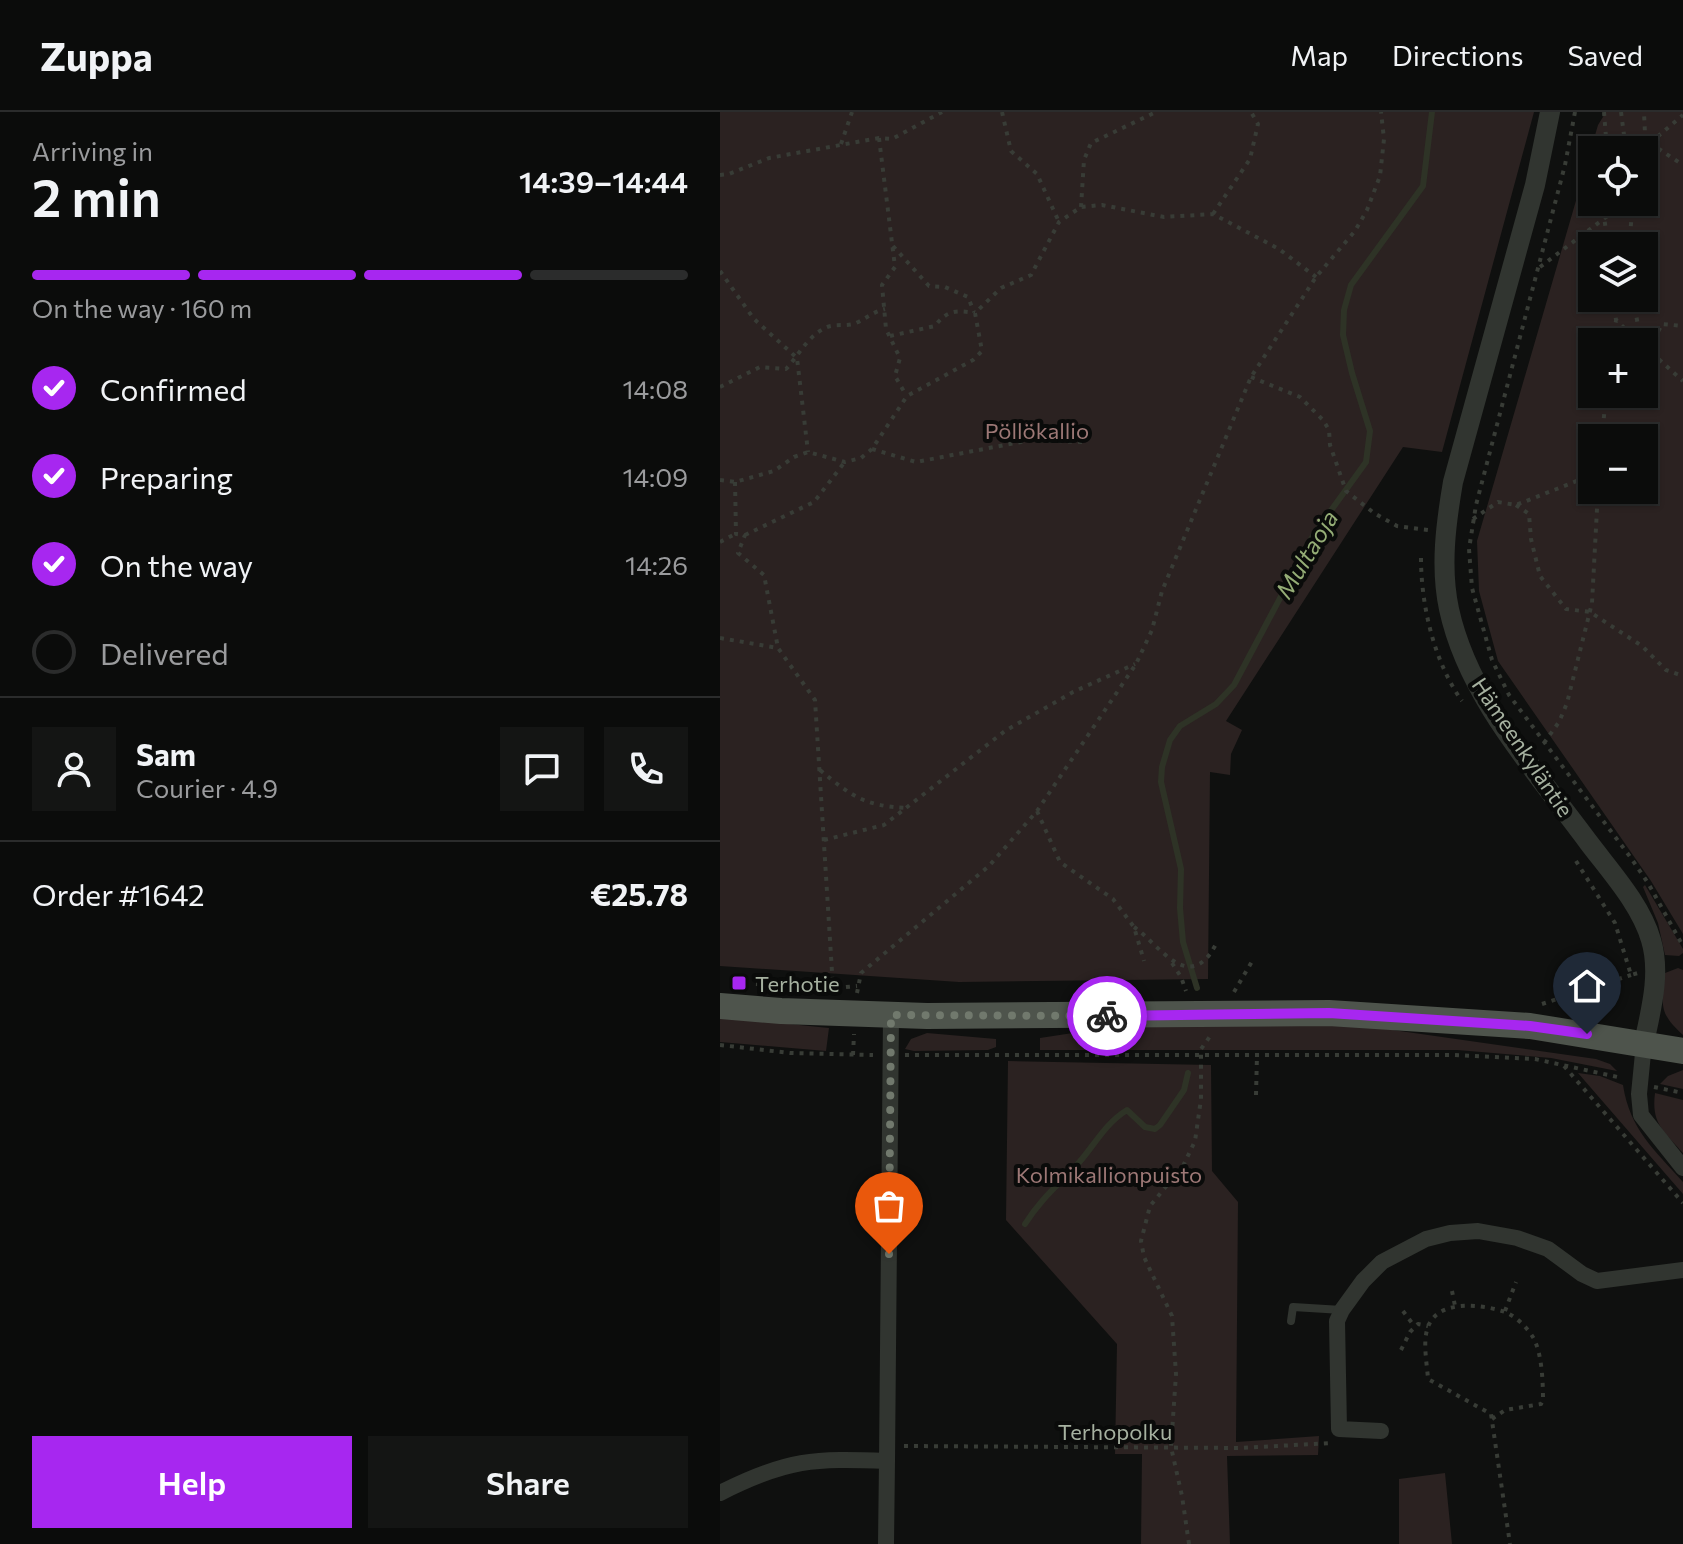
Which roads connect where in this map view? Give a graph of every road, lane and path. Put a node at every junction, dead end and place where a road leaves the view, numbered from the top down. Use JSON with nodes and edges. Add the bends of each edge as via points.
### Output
{"nodes":[{"id":1,"x":852,"y":112,"type":"edge"},
{"id":2,"x":942,"y":112,"type":"edge"},
{"id":3,"x":1002,"y":112,"type":"edge"},
{"id":4,"x":1156,"y":112,"type":"edge"},
{"id":5,"x":1251,"y":112,"type":"edge"},
{"id":6,"x":1381,"y":112,"type":"edge"},
{"id":7,"x":1550,"y":112,"type":"edge"},
{"id":8,"x":1575,"y":112,"type":"edge"},
{"id":9,"x":1604,"y":112,"type":"edge"},
{"id":10,"x":1621,"y":112,"type":"edge"},
{"id":11,"x":1644,"y":112,"type":"edge"},
{"id":12,"x":1683,"y":115,"type":"edge"},
{"id":13,"x":1606,"y":136,"type":"edge"},
{"id":14,"x":1624,"y":136,"type":"edge"},
{"id":15,"x":1645,"y":136,"type":"edge"},
{"id":16,"x":1658,"y":136,"type":"edge"},
{"id":17,"x":879,"y":138,"type":"junction"},
{"id":18,"x":841,"y":144,"type":"junction"},
{"id":19,"x":1658,"y":148,"type":"edge"},
{"id":20,"x":1683,"y":165,"type":"edge"},
{"id":21,"x":720,"y":175,"type":"edge"},
{"id":22,"x":1081,"y":207,"type":"junction"},
{"id":23,"x":1213,"y":214,"type":"junction"},
{"id":24,"x":1604,"y":216,"type":"joint"},
{"id":25,"x":1059,"y":222,"type":"junction"},
{"id":26,"x":1606,"y":232,"type":"edge"},
{"id":27,"x":891,"y":244,"type":"junction"},
{"id":28,"x":1538,"y":268,"type":"junction"},
{"id":29,"x":720,"y":271,"type":"edge"},
{"id":30,"x":1316,"y":277,"type":"junction"},
{"id":31,"x":885,"y":309,"type":"junction"},
{"id":32,"x":1615,"y":312,"type":"edge"},
{"id":33,"x":975,"y":313,"type":"junction"},
{"id":34,"x":1616,"y":320,"type":"junction"},
{"id":35,"x":1683,"y":326,"type":"edge"},
{"id":36,"x":1614,"y":328,"type":"edge"},
{"id":37,"x":1625,"y":328,"type":"edge"},
{"id":38,"x":1658,"y":328,"type":"edge"},
{"id":39,"x":890,"y":336,"type":"junction"},
{"id":40,"x":797,"y":358,"type":"junction"},
{"id":41,"x":1658,"y":358,"type":"edge"},
{"id":42,"x":1251,"y":377,"type":"junction"},
{"id":43,"x":1683,"y":381,"type":"edge"},
{"id":44,"x":720,"y":387,"type":"edge"},
{"id":45,"x":907,"y":396,"type":"junction"},
{"id":46,"x":1083,"y":442,"type":"dead end"},
{"id":47,"x":872,"y":449,"type":"junction"},
{"id":48,"x":808,"y":452,"type":"junction"},
{"id":49,"x":845,"y":462,"type":"junction"},
{"id":50,"x":720,"y":479,"type":"edge"},
{"id":51,"x":1578,"y":481,"type":"edge"},
{"id":52,"x":735,"y":482,"type":"junction"},
{"id":53,"x":1597,"y":504,"type":"edge"},
{"id":54,"x":1516,"y":505,"type":"junction"},
{"id":55,"x":1473,"y":519,"type":"junction"},
{"id":56,"x":1446,"y":532,"type":"junction"},
{"id":57,"x":736,"y":534,"type":"junction"},
{"id":58,"x":745,"y":535,"type":"junction"},
{"id":59,"x":720,"y":542,"type":"edge"},
{"id":60,"x":1590,"y":612,"type":"junction"},
{"id":61,"x":720,"y":638,"type":"edge"},
{"id":62,"x":778,"y":648,"type":"junction"},
{"id":63,"x":1136,"y":664,"type":"junction"},
{"id":64,"x":1683,"y":676,"type":"edge"},
{"id":65,"x":1544,"y":743,"type":"junction"},
{"id":66,"x":820,"y":770,"type":"junction"},
{"id":67,"x":907,"y":808,"type":"junction"},
{"id":68,"x":1037,"y":811,"type":"junction"},
{"id":69,"x":824,"y":840,"type":"junction"},
{"id":70,"x":1134,"y":927,"type":"junction"},
{"id":71,"x":1216,"y":944,"type":"dead end"},
{"id":72,"x":1683,"y":946,"type":"edge"},
{"id":73,"x":1144,"y":961,"type":"dead end"},
{"id":74,"x":1171,"y":961,"type":"junction"},
{"id":75,"x":1631,"y":975,"type":"dead end"},
{"id":76,"x":755,"y":984,"type":"dead end"},
{"id":77,"x":857,"y":986,"type":"junction"},
{"id":78,"x":833,"y":988,"type":"junction"},
{"id":79,"x":1542,"y":1004,"type":"dead end"},
{"id":80,"x":720,"y":1006,"type":"edge"},
{"id":81,"x":855,"y":1014,"type":"junction"},
{"id":82,"x":1197,"y":1014,"type":"junction"},
{"id":83,"x":891,"y":1015,"type":"junction"},
{"id":84,"x":1644,"y":1043,"type":"junction"},
{"id":85,"x":720,"y":1045,"type":"edge"},
{"id":86,"x":1683,"y":1051,"type":"edge"},
{"id":87,"x":892,"y":1054,"type":"junction"},
{"id":88,"x":853,"y":1055,"type":"junction"},
{"id":89,"x":1257,"y":1055,"type":"junction"},
{"id":90,"x":1200,"y":1056,"type":"junction"},
{"id":91,"x":1256,"y":1095,"type":"dead end"},
{"id":92,"x":1683,"y":1168,"type":"edge"},
{"id":93,"x":1683,"y":1203,"type":"edge"},
{"id":94,"x":1683,"y":1270,"type":"edge"},
{"id":95,"x":1516,"y":1282,"type":"dead end"},
{"id":96,"x":1452,"y":1291,"type":"dead end"},
{"id":97,"x":1455,"y":1306,"type":"junction"},
{"id":98,"x":1342,"y":1310,"type":"junction"},
{"id":99,"x":1403,"y":1311,"type":"dead end"},
{"id":100,"x":1505,"y":1311,"type":"junction"},
{"id":101,"x":1291,"y":1321,"type":"dead end"},
{"id":102,"x":1428,"y":1326,"type":"junction"},
{"id":103,"x":1415,"y":1327,"type":"junction"},
{"id":104,"x":1401,"y":1350,"type":"dead end"},
{"id":105,"x":1492,"y":1419,"type":"junction"},
{"id":106,"x":1332,"y":1430,"type":"junction"},
{"id":107,"x":1381,"y":1431,"type":"dead end"},
{"id":108,"x":887,"y":1436,"type":"junction"},
{"id":109,"x":1325,"y":1443,"type":"junction"},
{"id":110,"x":1171,"y":1447,"type":"junction"},
{"id":111,"x":887,"y":1461,"type":"junction"},
{"id":112,"x":720,"y":1493,"type":"edge"},
{"id":113,"x":886,"y":1544,"type":"edge"},
{"id":114,"x":1189,"y":1544,"type":"edge"},
{"id":115,"x":1510,"y":1544,"type":"edge"}],
"edges":[{"from":1,"to":18,"type":"path"},
{"from":2,"to":17,"type":"path","via":[[892,139]]},
{"from":3,"to":25,"type":"path","via":[[1011,151],[1037,174]]},
{"from":4,"to":22,"type":"path","via":[[1091,143],[1084,160]]},
{"from":5,"to":23,"type":"path","via":[[1258,124],[1250,159]]},
{"from":6,"to":30,"type":"path","via":[[1380,176],[1371,199],[1355,231]]},
{"from":7,"to":56,"type":"street","name":"Hämeenkyläntie","via":[[1535,185],[1453,482]]},
{"from":8,"to":28,"type":"path"},
{"from":9,"to":13,"type":"path"},
{"from":10,"to":14,"type":"path"},
{"from":11,"to":15,"type":"path"},
{"from":12,"to":16,"type":"path"},
{"from":17,"to":18,"type":"path"},
{"from":17,"to":27,"type":"path"},
{"from":18,"to":21,"type":"path","via":[[769,158]]},
{"from":19,"to":20,"type":"path"},
{"from":22,"to":23,"type":"path","via":[[1102,205],[1164,217]]},
{"from":22,"to":25,"type":"path"},
{"from":23,"to":30,"type":"path","via":[[1279,249]]},
{"from":24,"to":26,"type":"path"},
{"from":24,"to":28,"type":"path"},
{"from":25,"to":33,"type":"path","via":[[1031,275],[1001,288]]},
{"from":27,"to":31,"type":"path","via":[[895,267],[882,285]]},
{"from":27,"to":33,"type":"path","via":[[929,286],[968,297]]},
{"from":28,"to":55,"type":"path"},
{"from":29,"to":40,"type":"path","via":[[754,319]]},
{"from":30,"to":42,"type":"path"},
{"from":31,"to":39,"type":"path"},
{"from":31,"to":40,"type":"path","via":[[855,324],[827,326],[805,343]]},
{"from":32,"to":34,"type":"path"},
{"from":33,"to":39,"type":"path","via":[[956,310],[935,326]]},
{"from":33,"to":45,"type":"path","via":[[982,351]]},
{"from":34,"to":36,"type":"path"},
{"from":34,"to":37,"type":"path"},
{"from":35,"to":38,"type":"path","via":[[1662,324]]},
{"from":39,"to":45,"type":"path","via":[[900,358],[895,376]]},
{"from":40,"to":44,"type":"path","via":[[786,369],[760,367]]},
{"from":40,"to":48,"type":"path"},
{"from":41,"to":43,"type":"path"},
{"from":42,"to":56,"type":"path","via":[[1300,397],[1323,420],[1346,491],[1397,526]]},
{"from":42,"to":63,"type":"path"},
{"from":45,"to":47,"type":"path"},
{"from":46,"to":47,"type":"path","via":[[1031,440],[916,462]]},
{"from":47,"to":49,"type":"path"},
{"from":48,"to":49,"type":"path"},
{"from":48,"to":52,"type":"path","via":[[774,471]]},
{"from":49,"to":58,"type":"path","via":[[814,502]]},
{"from":50,"to":52,"type":"path"},
{"from":51,"to":54,"type":"path"},
{"from":52,"to":57,"type":"path"},
{"from":53,"to":60,"type":"path"},
{"from":54,"to":55,"type":"path","via":[[1498,502]]},
{"from":54,"to":60,"type":"path","via":[[1529,514],[1540,576],[1566,609]]},
{"from":55,"to":65,"type":"path","via":[[1472,588],[1483,634],[1509,695]]},
{"from":56,"to":84,"type":"street","name":"Hämeenkyläntie","via":[[1449,611],[1480,690],[1635,907],[1651,939],[1656,967]]},
{"from":57,"to":58,"type":"path"},
{"from":57,"to":59,"type":"path"},
{"from":58,"to":62,"type":"path","via":[[738,553],[764,575]]},
{"from":60,"to":64,"type":"path","via":[[1642,646],[1666,670]]},
{"from":60,"to":65,"type":"path","via":[[1567,703]]},
{"from":61,"to":62,"type":"path"},
{"from":62,"to":66,"type":"path","via":[[815,700]]},
{"from":63,"to":67,"type":"path","via":[[1005,731]]},
{"from":63,"to":68,"type":"path"},
{"from":65,"to":72,"type":"path","via":[[1639,871]]},
{"from":66,"to":67,"type":"path","via":[[848,793],[877,806]]},
{"from":66,"to":69,"type":"path"},
{"from":67,"to":69,"type":"path","via":[[884,825]]},
{"from":68,"to":70,"type":"path","via":[[1060,862],[1113,899]]},
{"from":68,"to":77,"type":"path","via":[[989,866],[861,973]]},
{"from":69,"to":78,"type":"path"},
{"from":70,"to":73,"type":"path"},
{"from":70,"to":74,"type":"path"},
{"from":71,"to":74,"type":"path","via":[[1192,966]]},
{"from":74,"to":82,"type":"path"},
{"from":75,"to":79,"type":"path"},
{"from":76,"to":78,"type":"path"},
{"from":77,"to":78,"type":"path"},
{"from":77,"to":81,"type":"path"},
{"from":80,"to":81,"type":"main road"},
{"from":81,"to":83,"type":"main road"},
{"from":81,"to":88,"type":"path"},
{"from":82,"to":83,"type":"main road"},
{"from":82,"to":84,"type":"main road","via":[[1436,1019]]},
{"from":83,"to":87,"type":"street"},
{"from":84,"to":86,"type":"main road"},
{"from":84,"to":92,"type":"street","name":"Hämeenkyläntie","via":[[1641,1115]]},
{"from":85,"to":88,"type":"path"},
{"from":87,"to":88,"type":"path"},
{"from":87,"to":90,"type":"path"},
{"from":87,"to":108,"type":"street"},
{"from":89,"to":90,"type":"path"},
{"from":89,"to":91,"type":"path"},
{"from":89,"to":93,"type":"path","via":[[1454,1055],[1563,1064]]},
{"from":90,"to":110,"type":"path","via":[[1195,1141],[1183,1166],[1150,1206],[1141,1241],[1172,1316],[1176,1374]]},
{"from":94,"to":98,"type":"street","via":[[1597,1281],[1529,1241],[1478,1231],[1450,1233],[1382,1262]]},
{"from":95,"to":100,"type":"path"},
{"from":96,"to":97,"type":"path"},
{"from":97,"to":100,"type":"path"},
{"from":97,"to":102,"type":"path","via":[[1433,1316]]},
{"from":98,"to":101,"type":"lane","via":[[1293,1307]]},
{"from":98,"to":106,"type":"street","via":[[1337,1321]]},
{"from":99,"to":103,"type":"path"},
{"from":100,"to":105,"type":"path","via":[[1535,1340],[1543,1400]]},
{"from":102,"to":103,"type":"path"},
{"from":102,"to":105,"type":"path","via":[[1428,1379]]},
{"from":103,"to":104,"type":"path"},
{"from":105,"to":115,"type":"path"},
{"from":106,"to":107,"type":"street"},
{"from":106,"to":109,"type":"path"},
{"from":106,"to":109,"type":"path","via":[[1340,1443]]},
{"from":108,"to":110,"type":"path","name":"Terhopolku","via":[[901,1436],[901,1446]]},
{"from":108,"to":111,"type":"street"},
{"from":109,"to":110,"type":"path","name":"Terhopolku"},
{"from":110,"to":114,"type":"path"},
{"from":111,"to":112,"type":"street","via":[[805,1461],[775,1468]]},
{"from":111,"to":113,"type":"street"}]}
